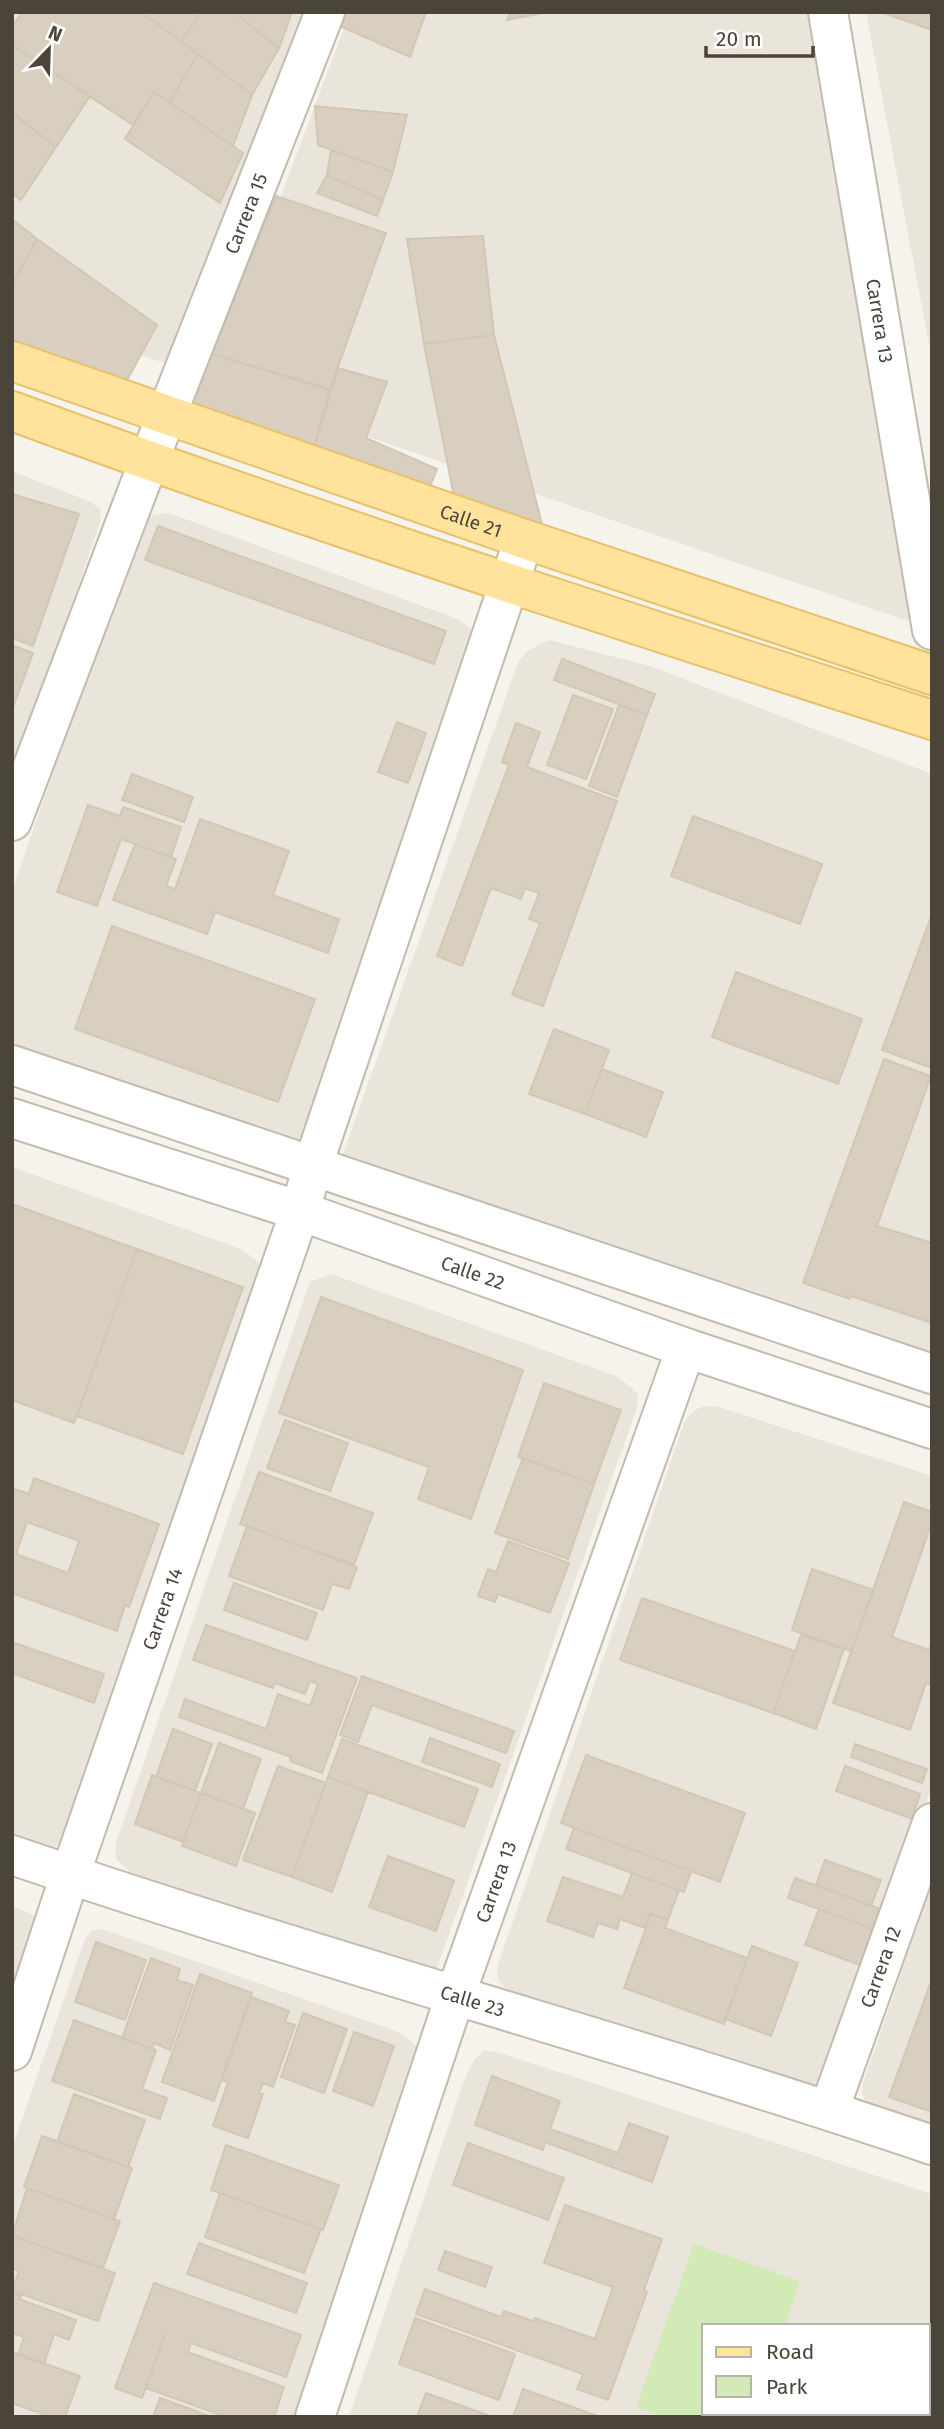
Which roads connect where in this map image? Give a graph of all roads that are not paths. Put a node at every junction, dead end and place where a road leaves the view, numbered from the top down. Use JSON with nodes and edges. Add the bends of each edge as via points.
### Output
{"nodes":[{"id":1,"x":325,"y":12,"type":"edge"},
{"id":2,"x":828,"y":12,"type":"edge"},
{"id":3,"x":12,"y":362,"type":"edge"},
{"id":4,"x":12,"y":411,"type":"edge"},
{"id":5,"x":166,"y":416,"type":"junction"},
{"id":6,"x":149,"y":461,"type":"junction"},
{"id":7,"x":524,"y":539,"type":"junction"},
{"id":8,"x":511,"y":584,"type":"junction"},
{"id":9,"x":932,"y":630,"type":"edge"},
{"id":10,"x":932,"y":675,"type":"edge"},
{"id":11,"x":932,"y":720,"type":"edge"},
{"id":12,"x":12,"y":821,"type":"edge"},
{"id":13,"x":12,"y":1065,"type":"edge"},
{"id":14,"x":12,"y":1118,"type":"edge"},
{"id":15,"x":313,"y":1165,"type":"junction"},
{"id":16,"x":300,"y":1211,"type":"junction"},
{"id":17,"x":686,"y":1348,"type":"junction"},
{"id":18,"x":932,"y":1374,"type":"edge"},
{"id":19,"x":932,"y":1429,"type":"edge"},
{"id":20,"x":932,"y":1823,"type":"edge"},
{"id":21,"x":12,"y":1855,"type":"edge"},
{"id":22,"x":70,"y":1875,"type":"junction"},
{"id":23,"x":455,"y":1996,"type":"junction"},
{"id":24,"x":12,"y":2051,"type":"edge"},
{"id":25,"x":830,"y":2110,"type":"junction"},
{"id":26,"x":932,"y":2145,"type":"edge"},
{"id":27,"x":315,"y":2417,"type":"edge"}],
"edges":[{"from":1,"to":5,"type":"street","name":"Carrera 15"},
{"from":2,"to":9,"type":"street","name":"Carrera 13"},
{"from":3,"to":5,"type":"main road","name":"Calle 21"},
{"from":4,"to":6,"type":"main road"},
{"from":5,"to":6,"type":"street","name":"Carrera 15"},
{"from":5,"to":7,"type":"main road","name":"Calle 21"},
{"from":6,"to":8,"type":"main road"},
{"from":6,"to":12,"type":"street","name":"Carrera 15"},
{"from":7,"to":8,"type":"street","name":"Carrera 14"},
{"from":7,"to":10,"type":"main road","name":"Calle 21"},
{"from":8,"to":11,"type":"main road"},
{"from":8,"to":15,"type":"street","name":"Carrera 14"},
{"from":13,"to":15,"type":"street"},
{"from":14,"to":16,"type":"street","name":"Calle 22"},
{"from":15,"to":16,"type":"street","name":"Carrera 14"},
{"from":15,"to":18,"type":"street"},
{"from":16,"to":17,"type":"street","name":"Calle 22"},
{"from":16,"to":22,"type":"street","name":"Carrera 14"},
{"from":17,"to":19,"type":"street","name":"Calle 22"},
{"from":17,"to":23,"type":"street","name":"Carrera 13"},
{"from":20,"to":25,"type":"street","name":"Carrera 12"},
{"from":21,"to":22,"type":"street","name":"Calle 23"},
{"from":22,"to":23,"type":"street","name":"Calle 23"},
{"from":22,"to":24,"type":"street","name":"Carrera 14"},
{"from":23,"to":25,"type":"street","name":"Calle 23"},
{"from":23,"to":27,"type":"street","name":"Carrera 13"},
{"from":25,"to":26,"type":"street","name":"Calle 23"}]}
